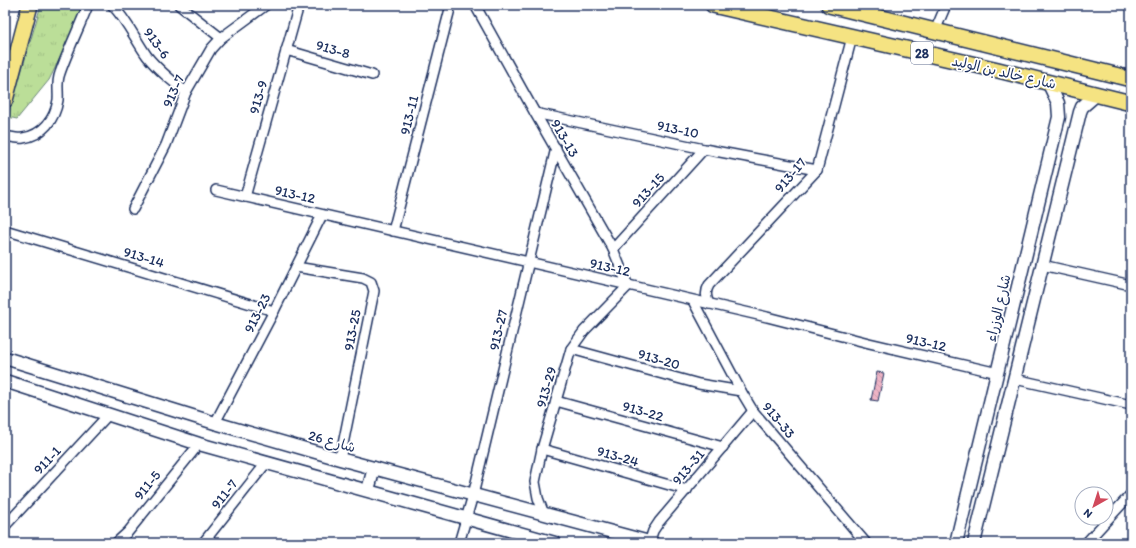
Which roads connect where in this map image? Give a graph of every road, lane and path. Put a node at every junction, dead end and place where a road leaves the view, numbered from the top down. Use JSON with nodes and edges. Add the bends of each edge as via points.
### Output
{"nodes":[{"id":1,"x":30,"y":5,"type":"edge"},
{"id":2,"x":88,"y":5,"type":"edge"},
{"id":3,"x":112,"y":5,"type":"edge"},
{"id":4,"x":179,"y":5,"type":"edge"},
{"id":5,"x":299,"y":5,"type":"edge"},
{"id":6,"x":451,"y":5,"type":"edge"},
{"id":7,"x":475,"y":5,"type":"edge"},
{"id":8,"x":713,"y":5,"type":"edge"},
{"id":9,"x":829,"y":5,"type":"edge"},
{"id":10,"x":946,"y":5,"type":"edge"},
{"id":11,"x":261,"y":6,"type":"edge"},
{"id":12,"x":856,"y":8,"type":"edge"},
{"id":13,"x":936,"y":31,"type":"junction"},
{"id":14,"x":852,"y":37,"type":"junction"},
{"id":15,"x":221,"y":38,"type":"junction"},
{"id":16,"x":1003,"y":47,"type":"junction"},
{"id":17,"x":286,"y":50,"type":"junction"},
{"id":18,"x":998,"y":70,"type":"junction"},
{"id":19,"x":372,"y":75,"type":"dead end"},
{"id":20,"x":1131,"y":79,"type":"edge"},
{"id":21,"x":1048,"y":82,"type":"junction"},
{"id":22,"x":186,"y":92,"type":"junction"},
{"id":23,"x":1096,"y":94,"type":"junction"},
{"id":24,"x":5,"y":100,"type":"edge"},
{"id":25,"x":1131,"y":103,"type":"edge"},
{"id":26,"x":535,"y":113,"type":"junction"},
{"id":27,"x":5,"y":136,"type":"edge"},
{"id":28,"x":556,"y":148,"type":"junction"},
{"id":29,"x":704,"y":149,"type":"junction"},
{"id":30,"x":816,"y":170,"type":"junction"},
{"id":31,"x":216,"y":190,"type":"dead end"},
{"id":32,"x":245,"y":197,"type":"junction"},
{"id":33,"x":133,"y":208,"type":"dead end"},
{"id":34,"x":322,"y":215,"type":"junction"},
{"id":35,"x":5,"y":230,"type":"edge"},
{"id":36,"x":393,"y":231,"type":"junction"},
{"id":37,"x":613,"y":249,"type":"junction"},
{"id":38,"x":528,"y":262,"type":"junction"},
{"id":39,"x":1042,"y":265,"type":"junction"},
{"id":40,"x":296,"y":267,"type":"junction"},
{"id":41,"x":1019,"y":284,"type":"junction"},
{"id":42,"x":1131,"y":285,"type":"edge"},
{"id":43,"x":628,"y":286,"type":"junction"},
{"id":44,"x":1037,"y":290,"type":"junction"},
{"id":45,"x":693,"y":301,"type":"junction"},
{"id":46,"x":709,"y":304,"type":"junction"},
{"id":47,"x":274,"y":311,"type":"junction"},
{"id":48,"x":571,"y":349,"type":"junction"},
{"id":49,"x":5,"y":358,"type":"edge"},
{"id":50,"x":998,"y":373,"type":"junction"},
{"id":51,"x":1015,"y":379,"type":"junction"},
{"id":52,"x":5,"y":381,"type":"edge"},
{"id":53,"x":741,"y":391,"type":"junction"},
{"id":54,"x":556,"y":401,"type":"junction"},
{"id":55,"x":1131,"y":405,"type":"edge"},
{"id":56,"x":753,"y":412,"type":"junction"},
{"id":57,"x":109,"y":414,"type":"junction"},
{"id":58,"x":215,"y":423,"type":"junction"},
{"id":59,"x":199,"y":444,"type":"junction"},
{"id":60,"x":723,"y":447,"type":"junction"},
{"id":61,"x":542,"y":449,"type":"junction"},
{"id":62,"x":340,"y":459,"type":"junction"},
{"id":63,"x":266,"y":462,"type":"junction"},
{"id":64,"x":374,"y":468,"type":"junction"},
{"id":65,"x":368,"y":490,"type":"junction"},
{"id":66,"x":687,"y":490,"type":"junction"},
{"id":67,"x":1131,"y":494,"type":"edge"},
{"id":68,"x":473,"y":496,"type":"junction"},
{"id":69,"x":965,"y":505,"type":"junction"},
{"id":70,"x":981,"y":511,"type":"junction"},
{"id":71,"x":544,"y":514,"type":"junction"},
{"id":72,"x":466,"y":518,"type":"junction"},
{"id":73,"x":5,"y":526,"type":"edge"},
{"id":74,"x":116,"y":543,"type":"edge"},
{"id":75,"x":203,"y":543,"type":"edge"},
{"id":76,"x":459,"y":543,"type":"edge"},
{"id":77,"x":555,"y":543,"type":"edge"},
{"id":78,"x":650,"y":543,"type":"edge"},
{"id":79,"x":866,"y":543,"type":"edge"},
{"id":80,"x":956,"y":543,"type":"edge"},
{"id":81,"x":974,"y":543,"type":"edge"},
{"id":82,"x":1086,"y":543,"type":"edge"}],
"edges":[{"from":1,"to":24,"type":"main road"},
{"from":2,"to":27,"type":"street","via":[[59,74],[58,99],[51,119],[34,135],[22,138]]},
{"from":3,"to":22,"type":"street","name":"913-6","via":[[156,67]]},
{"from":4,"to":15,"type":"street"},
{"from":5,"to":17,"type":"street","name":"913-9"},
{"from":6,"to":36,"type":"street","name":"913-11"},
{"from":7,"to":26,"type":"street","name":"913-13"},
{"from":8,"to":14,"type":"main road","name":"شارع خالد بن الوليد","number":"28"},
{"from":9,"to":12,"type":"main road","name":"شارع خالد بن الوليد","number":"28"},
{"from":10,"to":13,"type":"street"},
{"from":11,"to":15,"type":"street","name":"913-7"},
{"from":12,"to":13,"type":"main road","name":"شارع خالد بن الوليد","number":"28"},
{"from":13,"to":16,"type":"main road","name":"شارع خالد بن الوليد","number":"28"},
{"from":14,"to":18,"type":"main road","name":"شارع خالد بن الوليد","number":"28"},
{"from":14,"to":30,"type":"street","name":"913-17"},
{"from":15,"to":22,"type":"street","name":"913-7","via":[[211,49]]},
{"from":16,"to":18,"type":"main road"},
{"from":16,"to":20,"type":"main road","name":"شارع خالد بن الوليد","number":"28"},
{"from":17,"to":19,"type":"street","name":"913-8"},
{"from":17,"to":32,"type":"street","name":"913-9"},
{"from":18,"to":21,"type":"main road","name":"شارع خالد بن الوليد","number":"28"},
{"from":21,"to":23,"type":"main road","name":"شارع خالد بن الوليد","number":"28"},
{"from":21,"to":41,"type":"street","name":"شارع الوزراء","via":[[1058,103],[1059,117]]},
{"from":22,"to":33,"type":"street","name":"913-7","via":[[166,145]]},
{"from":23,"to":25,"type":"main road","name":"شارع خالد بن الوليد","number":"28"},
{"from":23,"to":39,"type":"street","via":[[1080,112]]},
{"from":26,"to":28,"type":"street","name":"913-13"},
{"from":26,"to":29,"type":"street","name":"913-10"},
{"from":28,"to":37,"type":"street","name":"913-13"},
{"from":28,"to":38,"type":"street","name":"913-27"},
{"from":29,"to":30,"type":"street","name":"913-10"},
{"from":29,"to":37,"type":"street","name":"913-15"},
{"from":30,"to":46,"type":"street","name":"913-17","via":[[709,285],[706,291]]},
{"from":31,"to":32,"type":"street","name":"913-12"},
{"from":32,"to":34,"type":"street","name":"913-12"},
{"from":34,"to":36,"type":"street","name":"913-12"},
{"from":34,"to":40,"type":"street","name":"913-23"},
{"from":35,"to":47,"type":"street","name":"913-14"},
{"from":36,"to":38,"type":"street","name":"913-12"},
{"from":37,"to":43,"type":"street","name":"913-13"},
{"from":38,"to":43,"type":"street","name":"913-12"},
{"from":38,"to":68,"type":"street","name":"913-27"},
{"from":39,"to":42,"type":"street"},
{"from":39,"to":44,"type":"street"},
{"from":40,"to":47,"type":"street","name":"913-23"},
{"from":40,"to":62,"type":"street","name":"913-25","via":[[363,278],[371,282],[374,291]]},
{"from":41,"to":44,"type":"street"},
{"from":41,"to":50,"type":"street","name":"شارع الوزراء"},
{"from":43,"to":45,"type":"street","name":"913-12"},
{"from":43,"to":48,"type":"street","name":"913-29","via":[[584,331]]},
{"from":44,"to":51,"type":"street"},
{"from":45,"to":46,"type":"street","name":"913-12"},
{"from":45,"to":53,"type":"street","name":"913-33"},
{"from":46,"to":50,"type":"street","name":"913-12"},
{"from":47,"to":58,"type":"street","name":"913-23"},
{"from":48,"to":53,"type":"street","name":"913-20","via":[[698,384]]},
{"from":48,"to":54,"type":"street","name":"913-29"},
{"from":49,"to":58,"type":"street","name":"شارع 26"},
{"from":50,"to":69,"type":"street","name":"شارع الوزراء"},
{"from":51,"to":55,"type":"street"},
{"from":51,"to":70,"type":"street"},
{"from":52,"to":57,"type":"street"},
{"from":53,"to":56,"type":"street","name":"913-33"},
{"from":54,"to":60,"type":"street","name":"913-22"},
{"from":54,"to":61,"type":"street","name":"913-29"},
{"from":56,"to":60,"type":"street","name":"913-31"},
{"from":56,"to":79,"type":"street","name":"913-33"},
{"from":57,"to":59,"type":"street"},
{"from":57,"to":73,"type":"street","name":"911-1"},
{"from":58,"to":62,"type":"street","name":"شارع 26"},
{"from":59,"to":63,"type":"street"},
{"from":59,"to":74,"type":"street","name":"911-5","via":[[128,532]]},
{"from":60,"to":66,"type":"street","name":"913-31"},
{"from":61,"to":66,"type":"street","name":"913-24"},
{"from":61,"to":71,"type":"street","name":"913-29","via":[[535,482]]},
{"from":62,"to":64,"type":"street","name":"شارع 26"},
{"from":63,"to":65,"type":"street"},
{"from":63,"to":75,"type":"street","name":"911-7"},
{"from":64,"to":65,"type":"street"},
{"from":64,"to":68,"type":"street","name":"شارع 26"},
{"from":65,"to":72,"type":"street"},
{"from":66,"to":78,"type":"street","name":"913-31","via":[[659,522]]},
{"from":67,"to":82,"type":"street"},
{"from":68,"to":71,"type":"street","name":"شارع 26"},
{"from":68,"to":72,"type":"street","name":"913-27"},
{"from":69,"to":70,"type":"street"},
{"from":69,"to":80,"type":"street","name":"شارع الوزراء"},
{"from":70,"to":81,"type":"street"},
{"from":71,"to":78,"type":"street","name":"شارع 26"},
{"from":72,"to":76,"type":"street","name":"913-27"},
{"from":72,"to":77,"type":"street"}]}
